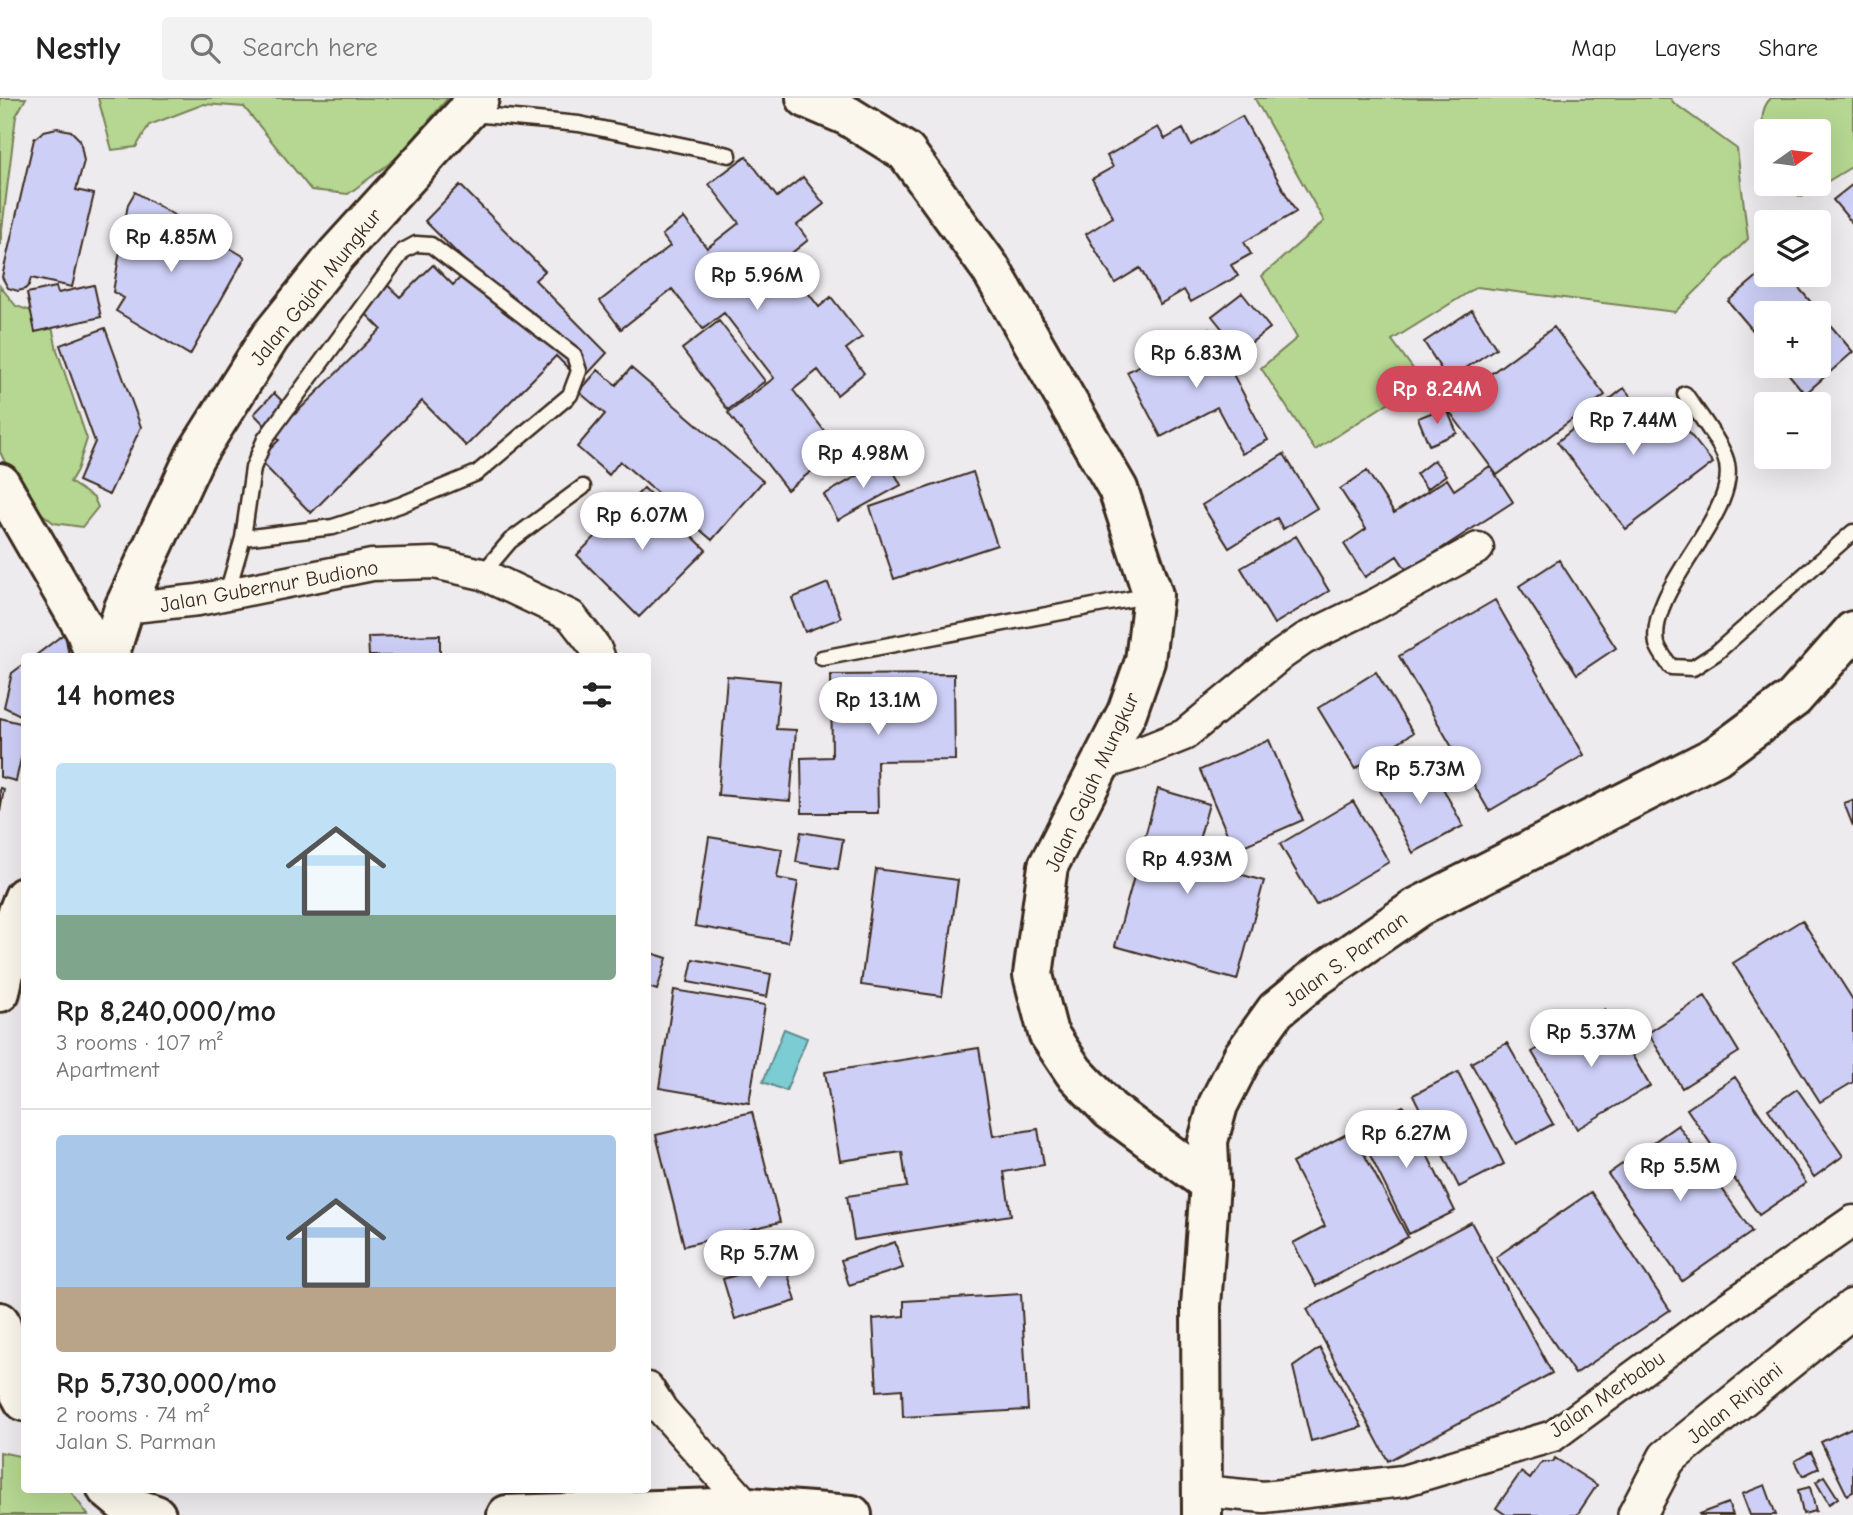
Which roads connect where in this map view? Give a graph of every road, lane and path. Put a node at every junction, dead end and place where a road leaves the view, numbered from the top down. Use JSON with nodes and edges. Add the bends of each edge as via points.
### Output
{"nodes":[{"id":1,"x":806,"y":98,"type":"edge"},
{"id":2,"x":472,"y":106,"type":"edge"},
{"id":3,"x":852,"y":107,"type":"edge"},
{"id":4,"x":729,"y":155,"type":"dead end"},
{"id":5,"x":1685,"y":394,"type":"dead end"},
{"id":6,"x":0,"y":483,"type":"edge"},
{"id":7,"x":583,"y":487,"type":"dead end"},
{"id":8,"x":1853,"y":532,"type":"edge"},
{"id":9,"x":243,"y":538,"type":"junction"},
{"id":10,"x":1478,"y":548,"type":"dead end"},
{"id":11,"x":482,"y":574,"type":"junction"},
{"id":12,"x":61,"y":589,"type":"junction"},
{"id":13,"x":228,"y":593,"type":"junction"},
{"id":14,"x":1153,"y":595,"type":"junction"},
{"id":15,"x":124,"y":608,"type":"junction"},
{"id":16,"x":1853,"y":631,"type":"edge"},
{"id":17,"x":94,"y":653,"type":"edge"},
{"id":18,"x":110,"y":653,"type":"edge"},
{"id":19,"x":598,"y":653,"type":"edge"},
{"id":20,"x":822,"y":658,"type":"dead end"},
{"id":21,"x":1102,"y":764,"type":"junction"},
{"id":22,"x":13,"y":912,"type":"edge"},
{"id":23,"x":0,"y":992,"type":"edge"},
{"id":24,"x":1210,"y":1184,"type":"junction"},
{"id":25,"x":1853,"y":1222,"type":"edge"},
{"id":26,"x":1853,"y":1308,"type":"edge"},
{"id":27,"x":0,"y":1322,"type":"edge"},
{"id":28,"x":651,"y":1392,"type":"edge"},
{"id":29,"x":14,"y":1393,"type":"edge"},
{"id":30,"x":112,"y":1493,"type":"edge"},
{"id":31,"x":1202,"y":1503,"type":"edge"},
{"id":32,"x":748,"y":1511,"type":"edge"},
{"id":33,"x":156,"y":1515,"type":"edge"},
{"id":34,"x":507,"y":1515,"type":"edge"},
{"id":35,"x":852,"y":1515,"type":"edge"},
{"id":36,"x":1637,"y":1515,"type":"edge"}],
"edges":[{"from":1,"to":3,"type":"main road","name":"Jalan Gajah Mungkur"},
{"from":2,"to":4,"type":"lane"},
{"from":2,"to":15,"type":"main road","name":"Jalan Gajah Mungkur","via":[[336,255],[270,337],[195,456]]},
{"from":3,"to":14,"type":"main road","name":"Jalan Gajah Mungkur","via":[[906,152],[990,268],[1118,489]]},
{"from":5,"to":8,"type":"lane","via":[[1726,458],[1728,480],[1720,504],[1657,615],[1657,645],[1671,667],[1693,668],[1716,653]]},
{"from":6,"to":12,"type":"main road"},
{"from":7,"to":11,"type":"lane","via":[[510,541]]},
{"from":9,"to":9,"type":"lane","via":[[253,467],[265,439],[410,247],[432,245],[573,355],[579,371],[570,395],[477,473],[333,527]]},
{"from":9,"to":13,"type":"lane"},
{"from":10,"to":21,"type":"street","via":[[1304,639],[1184,735]]},
{"from":11,"to":13,"type":"street","name":"Jalan Gubernur Budiono","via":[[434,563],[372,565]]},
{"from":11,"to":19,"type":"street","name":"Jalan Gubernur Budiono","via":[[571,616]]},
{"from":12,"to":15,"type":"main road"},
{"from":12,"to":17,"type":"main road"},
{"from":13,"to":15,"type":"street","name":"Jalan Gubernur Budiono"},
{"from":14,"to":20,"type":"lane"},
{"from":14,"to":21,"type":"main road","name":"Jalan Gajah Mungkur","via":[[1145,661]]},
{"from":15,"to":18,"type":"main road"},
{"from":16,"to":24,"type":"main road","name":"Jalan S. Parman","via":[[1794,698],[1716,756],[1419,907],[1276,1010],[1243,1056],[1218,1105],[1208,1141]]},
{"from":21,"to":24,"type":"main road","name":"Jalan Gajah Mungkur","via":[[1048,866],[1033,975],[1048,1033],[1073,1072],[1110,1110]]},
{"from":22,"to":23,"type":"main road"},
{"from":24,"to":31,"type":"main road","name":"Jalan S. Parman","via":[[1201,1306]]},
{"from":25,"to":31,"type":"street","name":"Jalan Merbabu","via":[[1553,1436],[1403,1480]]},
{"from":26,"to":36,"type":"street","name":"Jalan Rinjani","via":[[1667,1458]]},
{"from":27,"to":29,"type":"main road"},
{"from":28,"to":32,"type":"street"},
{"from":30,"to":33,"type":"main road","via":[[126,1505]]},
{"from":32,"to":34,"type":"main road"},
{"from":32,"to":35,"type":"main road"}]}
